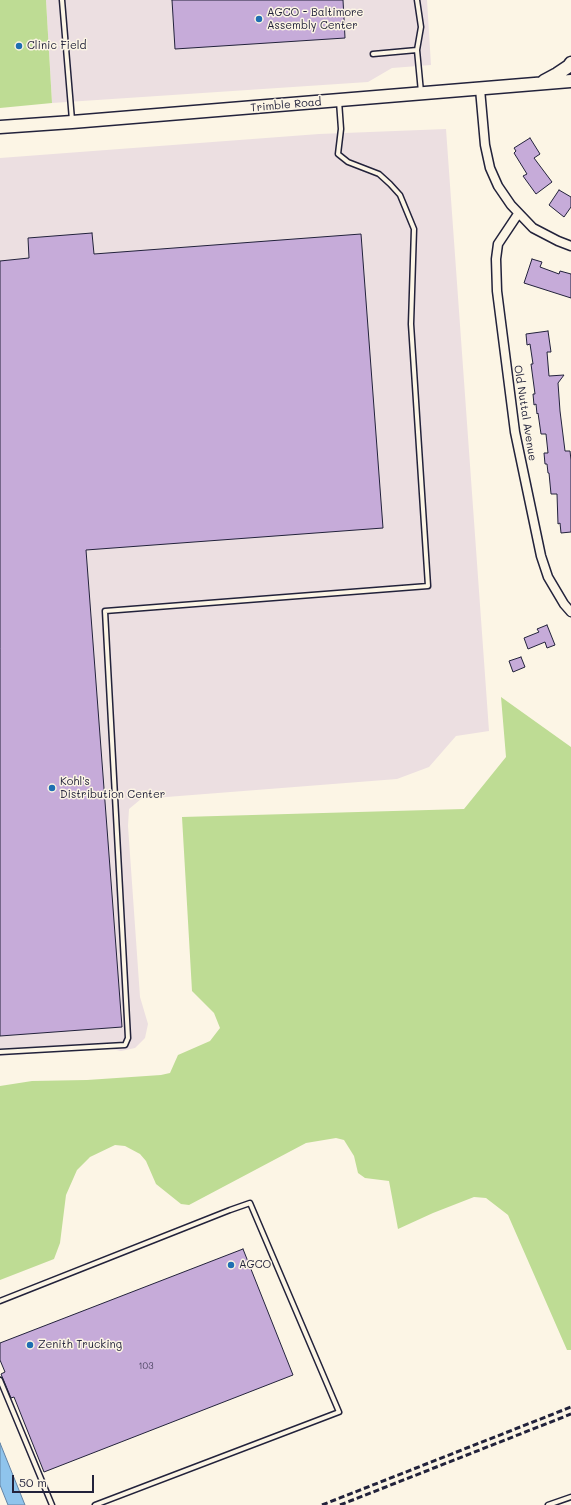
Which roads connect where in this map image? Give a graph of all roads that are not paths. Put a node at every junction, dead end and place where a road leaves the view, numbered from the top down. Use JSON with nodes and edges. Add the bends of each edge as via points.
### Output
{"nodes":[{"id":1,"x":62,"y":0,"type":"edge"},
{"id":2,"x":417,"y":0,"type":"edge"},
{"id":3,"x":417,"y":50,"type":"junction"},
{"id":4,"x":373,"y":54,"type":"dead end"},
{"id":5,"x":571,"y":63,"type":"edge"},
{"id":6,"x":571,"y":81,"type":"edge"},
{"id":7,"x":553,"y":82,"type":"junction"},
{"id":8,"x":537,"y":84,"type":"junction"},
{"id":9,"x":571,"y":85,"type":"edge"},
{"id":10,"x":480,"y":89,"type":"junction"},
{"id":11,"x":421,"y":94,"type":"junction"},
{"id":12,"x":339,"y":101,"type":"junction"},
{"id":13,"x":72,"y":122,"type":"junction"},
{"id":14,"x":0,"y":127,"type":"edge"},
{"id":15,"x":518,"y":214,"type":"junction"},
{"id":16,"x":571,"y":246,"type":"edge"},
{"id":17,"x":571,"y":612,"type":"edge"},
{"id":18,"x":0,"y":1052,"type":"edge"},
{"id":19,"x":0,"y":1301,"type":"edge"},
{"id":20,"x":0,"y":1380,"type":"edge"},
{"id":21,"x":571,"y":1497,"type":"edge"},
{"id":22,"x":52,"y":1505,"type":"edge"},
{"id":23,"x":95,"y":1505,"type":"edge"},
{"id":24,"x":548,"y":1505,"type":"edge"}],
"edges":[{"from":1,"to":13,"type":"lane"},
{"from":2,"to":3,"type":"lane","via":[[421,27]]},
{"from":3,"to":4,"type":"lane"},
{"from":3,"to":11,"type":"lane"},
{"from":5,"to":8,"type":"street","via":[[557,74]]},
{"from":6,"to":7,"type":"street","name":"Trimble Road"},
{"from":7,"to":8,"type":"street","name":"Trimble Road"},
{"from":7,"to":9,"type":"street"},
{"from":8,"to":10,"type":"street","name":"Trimble Road"},
{"from":10,"to":11,"type":"street","name":"Trimble Road"},
{"from":10,"to":15,"type":"street","via":[[490,168],[498,186]]},
{"from":11,"to":12,"type":"street","name":"Trimble Road"},
{"from":12,"to":13,"type":"street","name":"Trimble Road"},
{"from":12,"to":18,"type":"lane","via":[[341,130],[338,154],[348,162],[379,174],[390,184],[400,195],[414,229],[412,324],[428,586],[105,611],[128,1038],[125,1044]]},
{"from":13,"to":14,"type":"street","name":"Trimble Road"},
{"from":15,"to":16,"type":"street","via":[[533,228]]},
{"from":15,"to":17,"type":"street","name":"Old Nuttal Avenue","via":[[498,244],[496,259],[497,291],[515,432],[541,556],[548,577]]},
{"from":19,"to":23,"type":"lane","via":[[250,1203],[339,1412]]},
{"from":20,"to":22,"type":"lane"},
{"from":21,"to":24,"type":"lane"}]}
